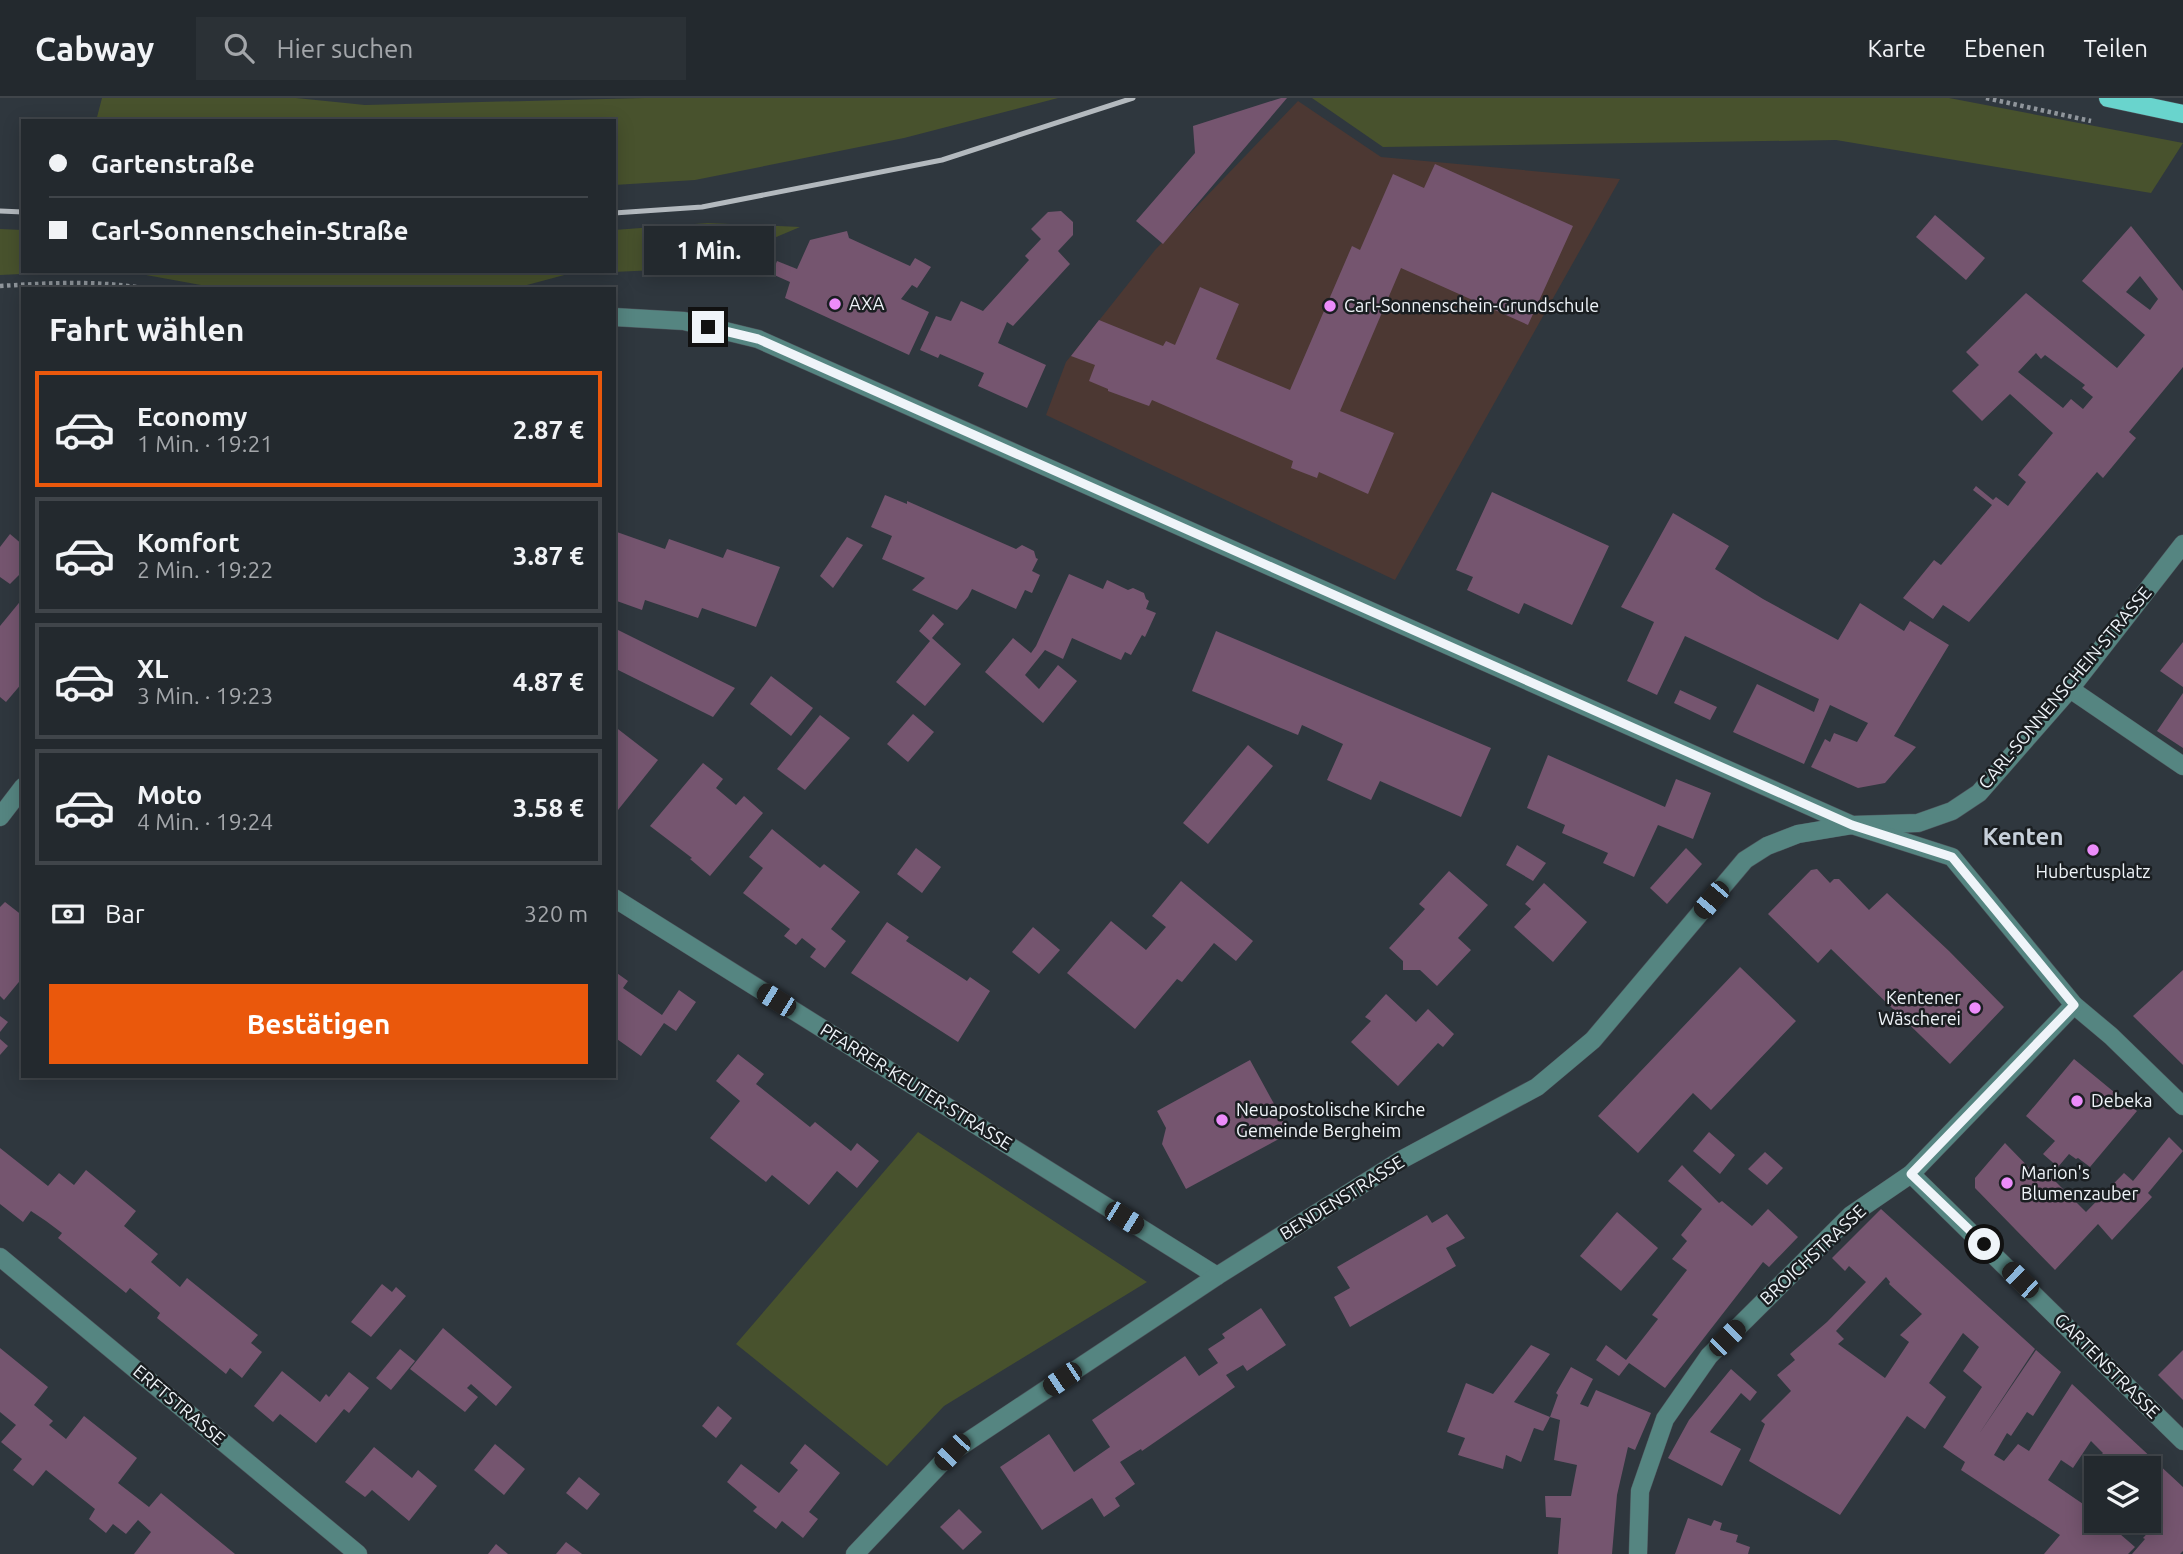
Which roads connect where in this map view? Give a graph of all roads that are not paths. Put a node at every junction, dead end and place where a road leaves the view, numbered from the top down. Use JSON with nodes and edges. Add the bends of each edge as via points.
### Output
{"nodes":[{"id":1,"x":2108,"y":98,"type":"edge"},
{"id":2,"x":2183,"y":114,"type":"edge"},
{"id":3,"x":616,"y":317,"type":"edge"},
{"id":4,"x":2180,"y":555,"type":"edge"},
{"id":5,"x":2070,"y":689,"type":"junction"},
{"id":6,"x":2183,"y":766,"type":"edge"},
{"id":7,"x":21,"y":791,"type":"edge"},
{"id":8,"x":0,"y":817,"type":"edge"},
{"id":9,"x":1852,"y":825,"type":"junction"},
{"id":10,"x":616,"y":899,"type":"edge"},
{"id":11,"x":2074,"y":1005,"type":"junction"},
{"id":12,"x":2183,"y":1105,"type":"edge"},
{"id":13,"x":1911,"y":1174,"type":"junction"},
{"id":14,"x":0,"y":1257,"type":"edge"},
{"id":15,"x":1217,"y":1276,"type":"junction"},
{"id":16,"x":2183,"y":1441,"type":"edge"},
{"id":17,"x":860,"y":1553,"type":"edge"},
{"id":18,"x":358,"y":1554,"type":"edge"},
{"id":19,"x":1638,"y":1554,"type":"edge"}],
"edges":[{"from":1,"to":2,"type":"main road"},
{"from":3,"to":9,"type":"street","name":"CARL-SONNENSCHEIN-STRASSE","via":[[684,321],[758,339]]},
{"from":4,"to":5,"type":"street","name":"CARL-SONNENSCHEIN-STRASSE"},
{"from":5,"to":6,"type":"street"},
{"from":5,"to":9,"type":"street","name":"CARL-SONNENSCHEIN-STRASSE","via":[[1979,793],[1952,811],[1918,823]]},
{"from":7,"to":8,"type":"street"},
{"from":9,"to":11,"type":"street","via":[[1952,857]]},
{"from":9,"to":15,"type":"street","name":"BENDENSTRASSE","via":[[1798,834],[1745,860],[1593,1040],[1537,1087],[1401,1160]]},
{"from":10,"to":15,"type":"street","name":"PFARRER-KEUTER-STRASSE"},
{"from":11,"to":12,"type":"street"},
{"from":11,"to":13,"type":"street","name":"BROICHSTRASSE"},
{"from":13,"to":16,"type":"street","name":"GARTENSTRASSE"},
{"from":13,"to":19,"type":"street","name":"BROICHSTRASSE","via":[[1851,1215],[1709,1356],[1665,1419],[1640,1491]]},
{"from":14,"to":18,"type":"street","name":"ERFTSTRASSE"},
{"from":15,"to":17,"type":"street","name":"BENDENSTRASSE","via":[[952,1452]]}]}
